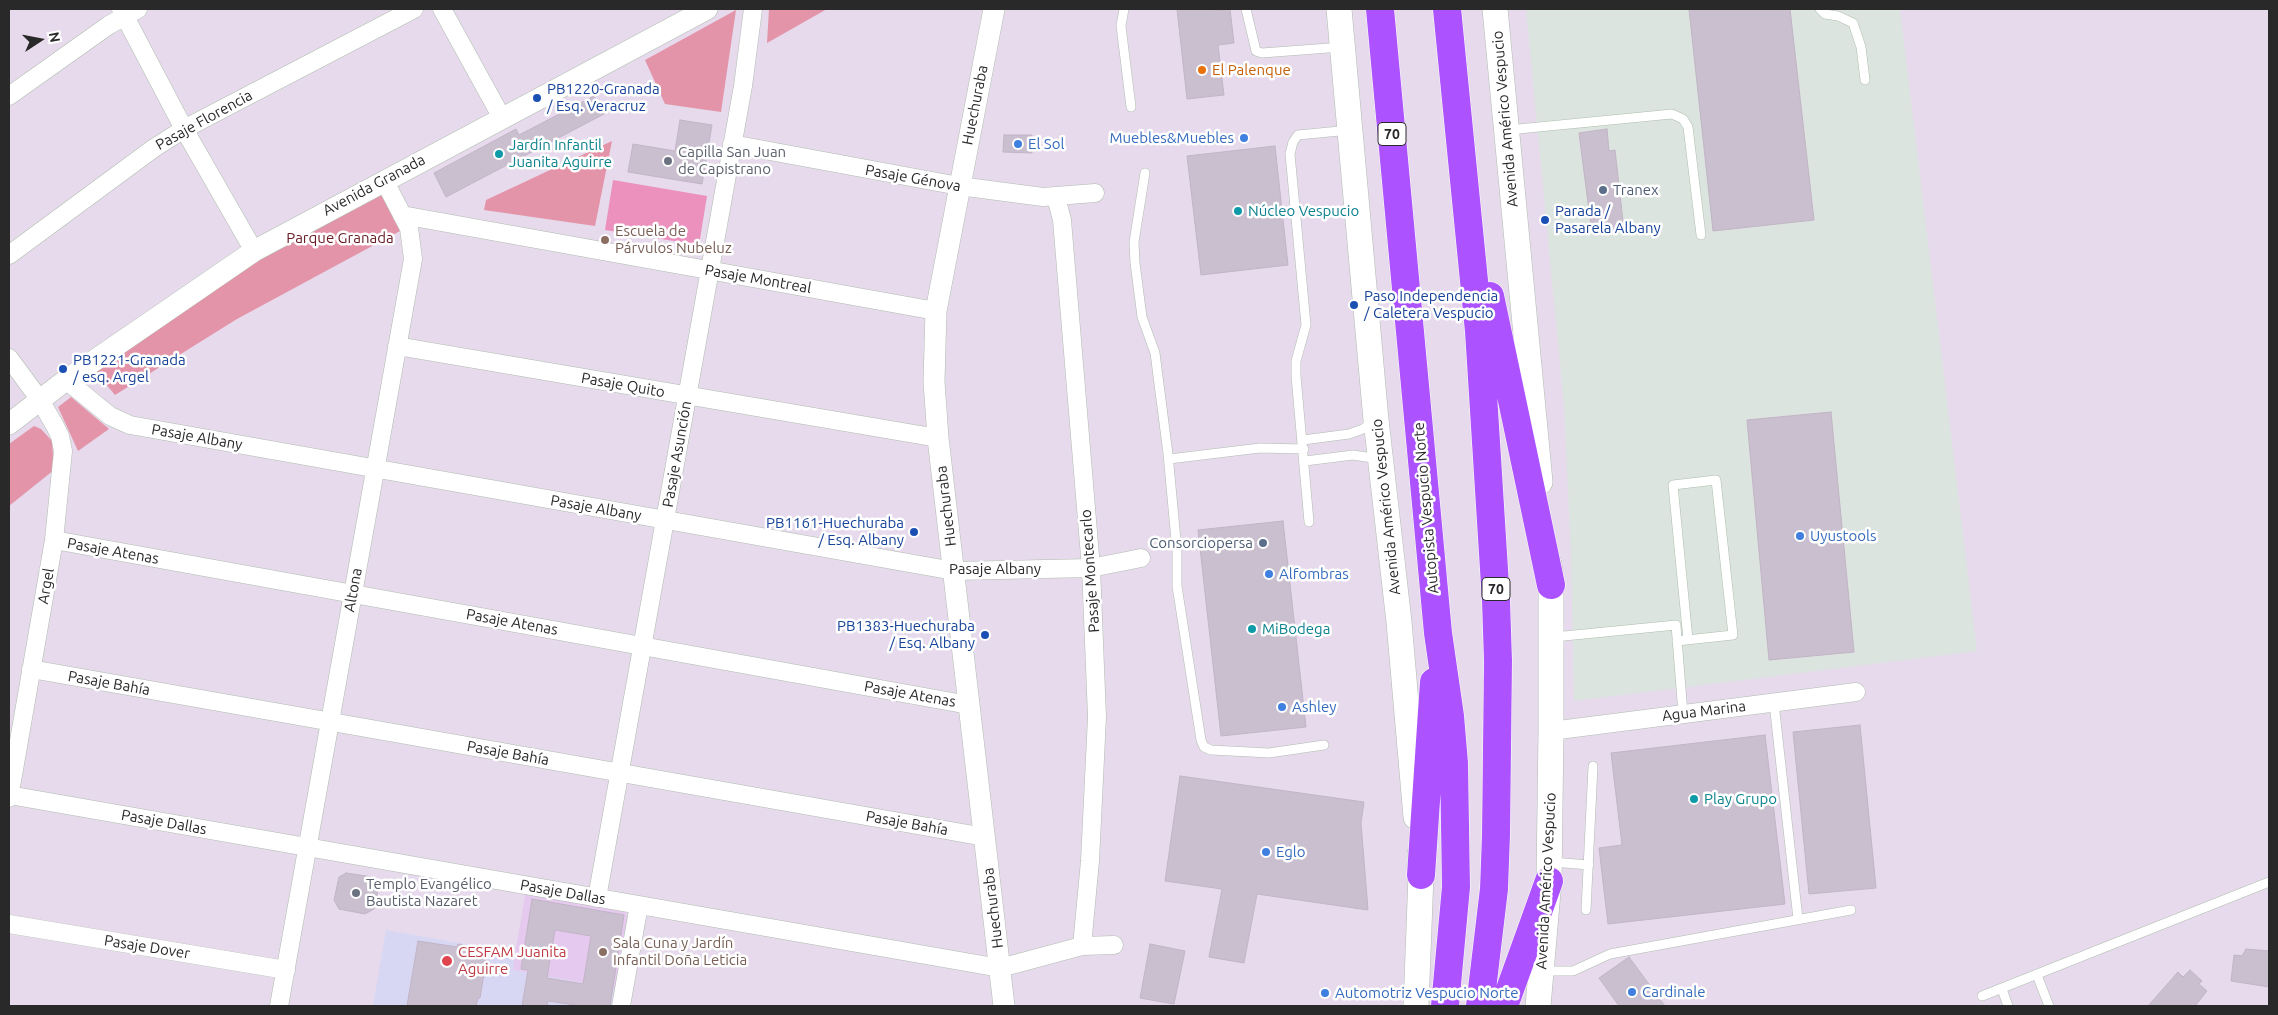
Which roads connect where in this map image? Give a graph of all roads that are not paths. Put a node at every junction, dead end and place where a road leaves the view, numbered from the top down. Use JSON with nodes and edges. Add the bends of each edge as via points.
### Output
{"nodes":[{"id":1,"x":414,"y":9,"type":"edge"},
{"id":2,"x":442,"y":9,"type":"edge"},
{"id":3,"x":707,"y":9,"type":"edge"},
{"id":4,"x":753,"y":9,"type":"edge"},
{"id":5,"x":994,"y":9,"type":"edge"},
{"id":6,"x":1124,"y":9,"type":"edge"},
{"id":7,"x":1246,"y":9,"type":"edge"},
{"id":8,"x":1339,"y":9,"type":"edge"},
{"id":9,"x":1380,"y":9,"type":"edge"},
{"id":10,"x":1447,"y":9,"type":"edge"},
{"id":11,"x":1495,"y":9,"type":"edge"},
{"id":12,"x":1820,"y":9,"type":"edge"},
{"id":13,"x":128,"y":11,"type":"edge"},
{"id":14,"x":1342,"y":47,"type":"junction"},
{"id":15,"x":1865,"y":80,"type":"dead end"},
{"id":16,"x":9,"y":96,"type":"edge"},
{"id":17,"x":1131,"y":107,"type":"dead end"},
{"id":18,"x":502,"y":118,"type":"junction"},
{"id":19,"x":184,"y":129,"type":"junction"},
{"id":20,"x":1350,"y":130,"type":"junction"},
{"id":21,"x":1506,"y":130,"type":"junction"},
{"id":22,"x":732,"y":144,"type":"junction"},
{"id":23,"x":1464,"y":172,"type":"junction"},
{"id":24,"x":1145,"y":173,"type":"dead end"},
{"id":25,"x":384,"y":180,"type":"junction"},
{"id":26,"x":959,"y":186,"type":"junction"},
{"id":27,"x":1095,"y":193,"type":"dead end"},
{"id":28,"x":1056,"y":196,"type":"junction"},
{"id":29,"x":402,"y":215,"type":"junction"},
{"id":30,"x":1701,"y":235,"type":"dead end"},
{"id":31,"x":254,"y":251,"type":"junction"},
{"id":32,"x":9,"y":255,"type":"edge"},
{"id":33,"x":710,"y":270,"type":"junction"},
{"id":34,"x":936,"y":311,"type":"junction"},
{"id":35,"x":397,"y":346,"type":"junction"},
{"id":36,"x":9,"y":358,"type":"edge"},
{"id":37,"x":66,"y":380,"type":"junction"},
{"id":38,"x":687,"y":396,"type":"junction"},
{"id":39,"x":40,"y":400,"type":"junction"},
{"id":40,"x":1376,"y":420,"type":"junction"},
{"id":41,"x":9,"y":424,"type":"edge"},
{"id":42,"x":938,"y":438,"type":"junction"},
{"id":43,"x":1303,"y":444,"type":"junction"},
{"id":44,"x":1169,"y":459,"type":"junction"},
{"id":45,"x":1380,"y":459,"type":"junction"},
{"id":46,"x":1305,"y":461,"type":"junction"},
{"id":47,"x":375,"y":469,"type":"junction"},
{"id":48,"x":665,"y":520,"type":"junction"},
{"id":49,"x":1309,"y":522,"type":"dead end"},
{"id":50,"x":54,"y":540,"type":"junction"},
{"id":51,"x":1141,"y":558,"type":"dead end"},
{"id":52,"x":1091,"y":568,"type":"junction"},
{"id":53,"x":954,"y":571,"type":"junction"},
{"id":54,"x":1551,"y":585,"type":"junction"},
{"id":55,"x":353,"y":594,"type":"junction"},
{"id":56,"x":1438,"y":633,"type":"junction"},
{"id":57,"x":1551,"y":637,"type":"junction"},
{"id":58,"x":1688,"y":640,"type":"junction"},
{"id":59,"x":1678,"y":641,"type":"junction"},
{"id":60,"x":642,"y":646,"type":"junction"},
{"id":61,"x":32,"y":669,"type":"junction"},
{"id":62,"x":1856,"y":692,"type":"dead end"},
{"id":63,"x":1774,"y":702,"type":"junction"},
{"id":64,"x":969,"y":705,"type":"junction"},
{"id":65,"x":1683,"y":714,"type":"junction"},
{"id":66,"x":330,"y":722,"type":"junction"},
{"id":67,"x":1551,"y":731,"type":"junction"},
{"id":68,"x":1324,"y":745,"type":"dead end"},
{"id":69,"x":1593,"y":766,"type":"dead end"},
{"id":70,"x":620,"y":772,"type":"junction"},
{"id":71,"x":9,"y":796,"type":"edge"},
{"id":72,"x":984,"y":836,"type":"junction"},
{"id":73,"x":308,"y":847,"type":"junction"},
{"id":74,"x":1589,"y":865,"type":"junction"},
{"id":75,"x":1549,"y":871,"type":"junction"},
{"id":76,"x":1422,"y":875,"type":"junction"},
{"id":77,"x":2269,"y":882,"type":"edge"},
{"id":78,"x":597,"y":898,"type":"junction"},
{"id":79,"x":639,"y":905,"type":"junction"},
{"id":80,"x":1586,"y":910,"type":"dead end"},
{"id":81,"x":1851,"y":910,"type":"dead end"},
{"id":82,"x":1798,"y":919,"type":"junction"},
{"id":83,"x":9,"y":924,"type":"edge"},
{"id":84,"x":1082,"y":946,"type":"junction"},
{"id":85,"x":1114,"y":946,"type":"dead end"},
{"id":86,"x":1000,"y":968,"type":"junction"},
{"id":87,"x":286,"y":970,"type":"junction"},
{"id":88,"x":1542,"y":971,"type":"junction"},
{"id":89,"x":2037,"y":975,"type":"junction"},
{"id":90,"x":2002,"y":989,"type":"junction"},
{"id":91,"x":1982,"y":996,"type":"dead end"},
{"id":92,"x":279,"y":1006,"type":"edge"},
{"id":93,"x":621,"y":1006,"type":"edge"},
{"id":94,"x":1004,"y":1006,"type":"edge"},
{"id":95,"x":1416,"y":1006,"type":"edge"},
{"id":96,"x":1445,"y":1006,"type":"edge"},
{"id":97,"x":1480,"y":1006,"type":"edge"},
{"id":98,"x":1504,"y":1006,"type":"edge"},
{"id":99,"x":1538,"y":1006,"type":"edge"},
{"id":100,"x":2008,"y":1006,"type":"edge"},
{"id":101,"x":2049,"y":1006,"type":"edge"}],
"edges":[{"from":1,"to":19,"type":"street","name":"Pasaje Florencia"},
{"from":2,"to":18,"type":"street"},
{"from":3,"to":18,"type":"street","name":"Avenida Granada"},
{"from":4,"to":22,"type":"street","name":"Pasaje Asunción"},
{"from":5,"to":26,"type":"street","name":"Huechuraba"},
{"from":6,"to":17,"type":"lane","via":[[1121,26]]},
{"from":7,"to":14,"type":"lane","via":[[1256,51]]},
{"from":8,"to":14,"type":"main road","name":"Avenida Américo Vespucio"},
{"from":9,"to":56,"type":"highway","name":"Autopista Vespucio Norte","number":"70"},
{"from":10,"to":23,"type":"highway","number":"70"},
{"from":11,"to":21,"type":"main road","name":"Avenida Américo Vespucio"},
{"from":12,"to":15,"type":"lane","via":[[1853,23],[1861,48]]},
{"from":13,"to":16,"type":"street"},
{"from":13,"to":19,"type":"street"},
{"from":14,"to":20,"type":"main road","name":"Avenida Américo Vespucio"},
{"from":18,"to":25,"type":"street","name":"Avenida Granada"},
{"from":19,"to":31,"type":"street"},
{"from":19,"to":32,"type":"street","name":"Pasaje Florencia"},
{"from":20,"to":40,"type":"main road","name":"Avenida Américo Vespucio"},
{"from":20,"to":43,"type":"lane","via":[[1298,135],[1290,154],[1306,325],[1296,361]]},
{"from":21,"to":30,"type":"lane","via":[[1672,114],[1683,119],[1688,127]]},
{"from":21,"to":54,"type":"main road","name":"Avenida Américo Vespucio"},
{"from":22,"to":26,"type":"street","name":"Pasaje Génova"},
{"from":22,"to":33,"type":"street","name":"Pasaje Asunción"},
{"from":23,"to":54,"type":"highway"},
{"from":23,"to":97,"type":"highway","number":"70","via":[[1482,387],[1498,662],[1494,871]]},
{"from":24,"to":44,"type":"lane","via":[[1134,242],[1135,262],[1142,317],[1155,353]]},
{"from":25,"to":29,"type":"street","name":"Altona"},
{"from":25,"to":31,"type":"street","name":"Avenida Granada"},
{"from":26,"to":28,"type":"street","name":"Pasaje Génova"},
{"from":26,"to":34,"type":"street","name":"Huechuraba"},
{"from":27,"to":28,"type":"street","name":"Pasaje Génova"},
{"from":28,"to":52,"type":"street","name":"Pasaje Montecarlo","via":[[1062,220]]},
{"from":29,"to":33,"type":"street","name":"Pasaje Montreal"},
{"from":29,"to":35,"type":"street","name":"Altona","via":[[412,238],[413,259]]},
{"from":31,"to":37,"type":"street","name":"Avenida Granada"},
{"from":33,"to":34,"type":"street","name":"Pasaje Montreal"},
{"from":33,"to":38,"type":"street","name":"Pasaje Asunción"},
{"from":34,"to":42,"type":"street","name":"Huechuraba","via":[[934,382]]},
{"from":35,"to":38,"type":"street","name":"Pasaje Quito"},
{"from":35,"to":47,"type":"street","name":"Altona"},
{"from":36,"to":39,"type":"street","name":"Argel"},
{"from":37,"to":39,"type":"street","name":"Avenida Granada"},
{"from":37,"to":47,"type":"street","name":"Pasaje Albany","via":[[110,416],[130,425]]},
{"from":38,"to":42,"type":"street","name":"Pasaje Quito"},
{"from":38,"to":48,"type":"street","name":"Pasaje Asunción"},
{"from":39,"to":41,"type":"street","name":"Avenida Granada"},
{"from":39,"to":50,"type":"street","name":"Argel","via":[[60,436],[62,451]]},
{"from":40,"to":43,"type":"lane","via":[[1350,434]]},
{"from":40,"to":45,"type":"main road","name":"Avenida Américo Vespucio"},
{"from":42,"to":53,"type":"street","name":"Huechuraba"},
{"from":43,"to":44,"type":"lane"},
{"from":43,"to":46,"type":"lane"},
{"from":44,"to":68,"type":"lane","via":[[1177,586],[1204,747],[1269,753]]},
{"from":45,"to":46,"type":"lane","via":[[1353,455]]},
{"from":45,"to":76,"type":"main road","name":"Avenida Américo Vespucio","via":[[1399,622]]},
{"from":46,"to":49,"type":"lane"},
{"from":47,"to":48,"type":"street","name":"Pasaje Albany"},
{"from":47,"to":55,"type":"street","name":"Altona"},
{"from":48,"to":53,"type":"street","name":"Pasaje Albany"},
{"from":48,"to":60,"type":"street","name":"Pasaje Asunción"},
{"from":50,"to":55,"type":"street","name":"Pasaje Atenas"},
{"from":50,"to":61,"type":"street","name":"Argel"},
{"from":51,"to":52,"type":"street","name":"Pasaje Albany"},
{"from":52,"to":53,"type":"street","name":"Pasaje Albany"},
{"from":52,"to":84,"type":"street","name":"Pasaje Montecarlo","via":[[1097,717]]},
{"from":53,"to":64,"type":"street","name":"Huechuraba"},
{"from":54,"to":57,"type":"main road","name":"Avenida Américo Vespucio"},
{"from":55,"to":60,"type":"street","name":"Pasaje Atenas"},
{"from":55,"to":66,"type":"street","name":"Altona"},
{"from":56,"to":76,"type":"highway"},
{"from":56,"to":96,"type":"highway","name":"Autopista Vespucio Norte","number":"70","via":[[1450,716],[1456,812],[1456,887]]},
{"from":57,"to":59,"type":"lane","via":[[1676,625]]},
{"from":57,"to":67,"type":"main road","name":"Avenida Américo Vespucio"},
{"from":58,"to":58,"type":"lane","via":[[1733,635],[1716,480],[1673,485]]},
{"from":58,"to":59,"type":"lane"},
{"from":59,"to":65,"type":"lane"},
{"from":60,"to":64,"type":"street","name":"Pasaje Atenas"},
{"from":60,"to":70,"type":"street","name":"Pasaje Asunción"},
{"from":61,"to":66,"type":"street","name":"Pasaje Bahía"},
{"from":61,"to":71,"type":"street","name":"Argel"},
{"from":62,"to":63,"type":"street","name":"Agua Marina"},
{"from":63,"to":65,"type":"street","name":"Agua Marina"},
{"from":63,"to":82,"type":"lane"},
{"from":64,"to":72,"type":"street","name":"Huechuraba"},
{"from":65,"to":67,"type":"street","name":"Agua Marina"},
{"from":66,"to":70,"type":"street","name":"Pasaje Bahía"},
{"from":66,"to":73,"type":"street","name":"Altona"},
{"from":67,"to":75,"type":"main road","name":"Avenida Américo Vespucio"},
{"from":69,"to":74,"type":"lane"},
{"from":70,"to":72,"type":"street","name":"Pasaje Bahía"},
{"from":70,"to":78,"type":"street","name":"Pasaje Asunción"},
{"from":71,"to":73,"type":"street","name":"Pasaje Dallas"},
{"from":72,"to":86,"type":"street","name":"Huechuraba"},
{"from":73,"to":78,"type":"street","name":"Pasaje Dallas"},
{"from":73,"to":87,"type":"street","name":"Altona"},
{"from":74,"to":75,"type":"lane"},
{"from":74,"to":80,"type":"lane"},
{"from":75,"to":88,"type":"main road","name":"Avenida Américo Vespucio"},
{"from":75,"to":98,"type":"highway"},
{"from":76,"to":95,"type":"main road","name":"Avenida Américo Vespucio"},
{"from":77,"to":89,"type":"lane"},
{"from":78,"to":79,"type":"street","name":"Pasaje Dallas"},
{"from":79,"to":86,"type":"street","name":"Pasaje Dallas"},
{"from":79,"to":93,"type":"street"},
{"from":81,"to":82,"type":"lane"},
{"from":82,"to":88,"type":"lane","via":[[1610,954],[1573,971]]},
{"from":83,"to":87,"type":"street","name":"Pasaje Dover"},
{"from":84,"to":85,"type":"street","name":"Pasaje Dallas"},
{"from":84,"to":86,"type":"street","name":"Pasaje Dallas"},
{"from":86,"to":94,"type":"street","name":"Huechuraba"},
{"from":87,"to":92,"type":"street","name":"Altona"},
{"from":88,"to":99,"type":"main road","name":"Avenida Américo Vespucio"},
{"from":89,"to":90,"type":"lane"},
{"from":89,"to":101,"type":"lane"},
{"from":90,"to":91,"type":"lane"},
{"from":90,"to":100,"type":"lane"}]}
